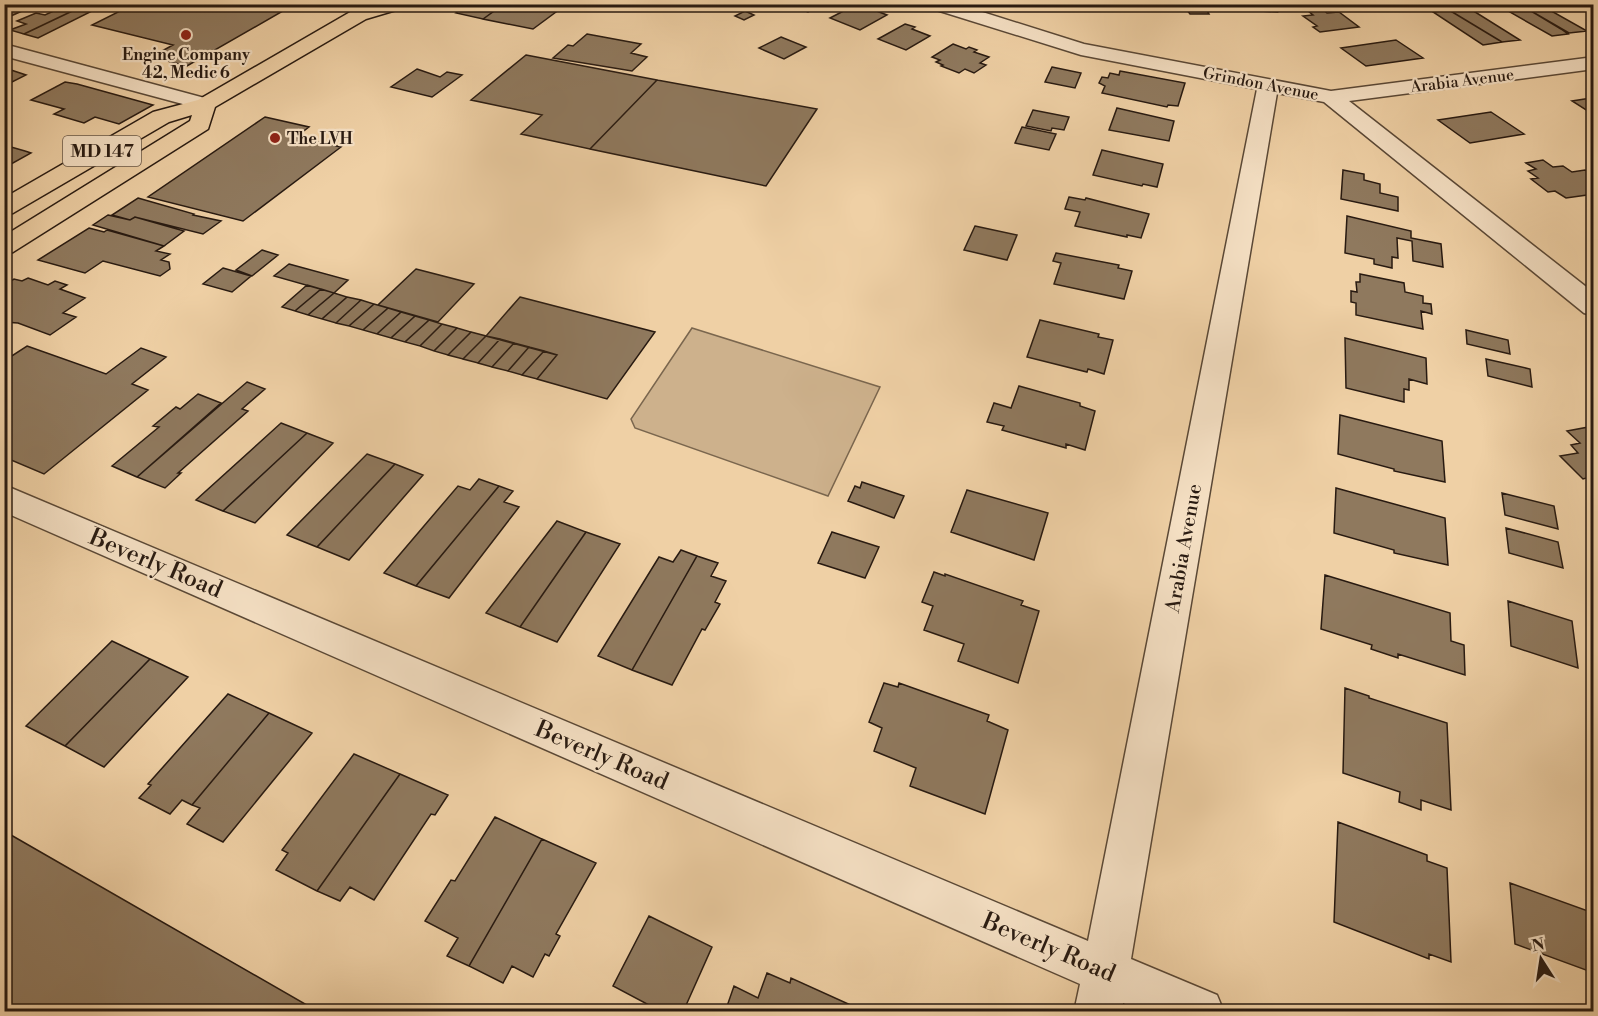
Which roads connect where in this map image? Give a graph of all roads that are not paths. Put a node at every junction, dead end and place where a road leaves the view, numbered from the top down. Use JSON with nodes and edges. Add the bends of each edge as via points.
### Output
{"nodes":[{"id":1,"x":397,"y":4,"type":"edge"},
{"id":2,"x":936,"y":4,"type":"edge"},
{"id":3,"x":360,"y":10,"type":"edge"},
{"id":4,"x":4,"y":50,"type":"edge"},
{"id":5,"x":1593,"y":63,"type":"edge"},
{"id":6,"x":1268,"y":84,"type":"junction"},
{"id":7,"x":1331,"y":97,"type":"junction"},
{"id":8,"x":205,"y":104,"type":"junction"},
{"id":9,"x":4,"y":208,"type":"edge"},
{"id":10,"x":4,"y":247,"type":"edge"},
{"id":11,"x":1593,"y":308,"type":"edge"},
{"id":12,"x":4,"y":498,"type":"edge"},
{"id":13,"x":1102,"y":992,"type":"edge"},
{"id":14,"x":1200,"y":1011,"type":"edge"}],
"edges":[{"from":1,"to":3,"type":"main road","number":"MD 147"},
{"from":2,"to":6,"type":"street","name":"Grindon Avenue","via":[[1081,49]]},
{"from":3,"to":8,"type":"main road","number":"MD 147"},
{"from":4,"to":8,"type":"street"},
{"from":5,"to":7,"type":"street","name":"Arabia Avenue"},
{"from":6,"to":7,"type":"street","name":"Grindon Avenue"},
{"from":6,"to":13,"type":"street","name":"Arabia Avenue"},
{"from":7,"to":11,"type":"street","name":"Grindon Avenue"},
{"from":8,"to":9,"type":"main road","number":"MD 147","via":[[161,117]]},
{"from":8,"to":10,"type":"main road","number":"MD 147","via":[[200,124]]},
{"from":12,"to":13,"type":"street","name":"Beverly Road"},
{"from":13,"to":14,"type":"street","name":"Beverly Road"}]}
